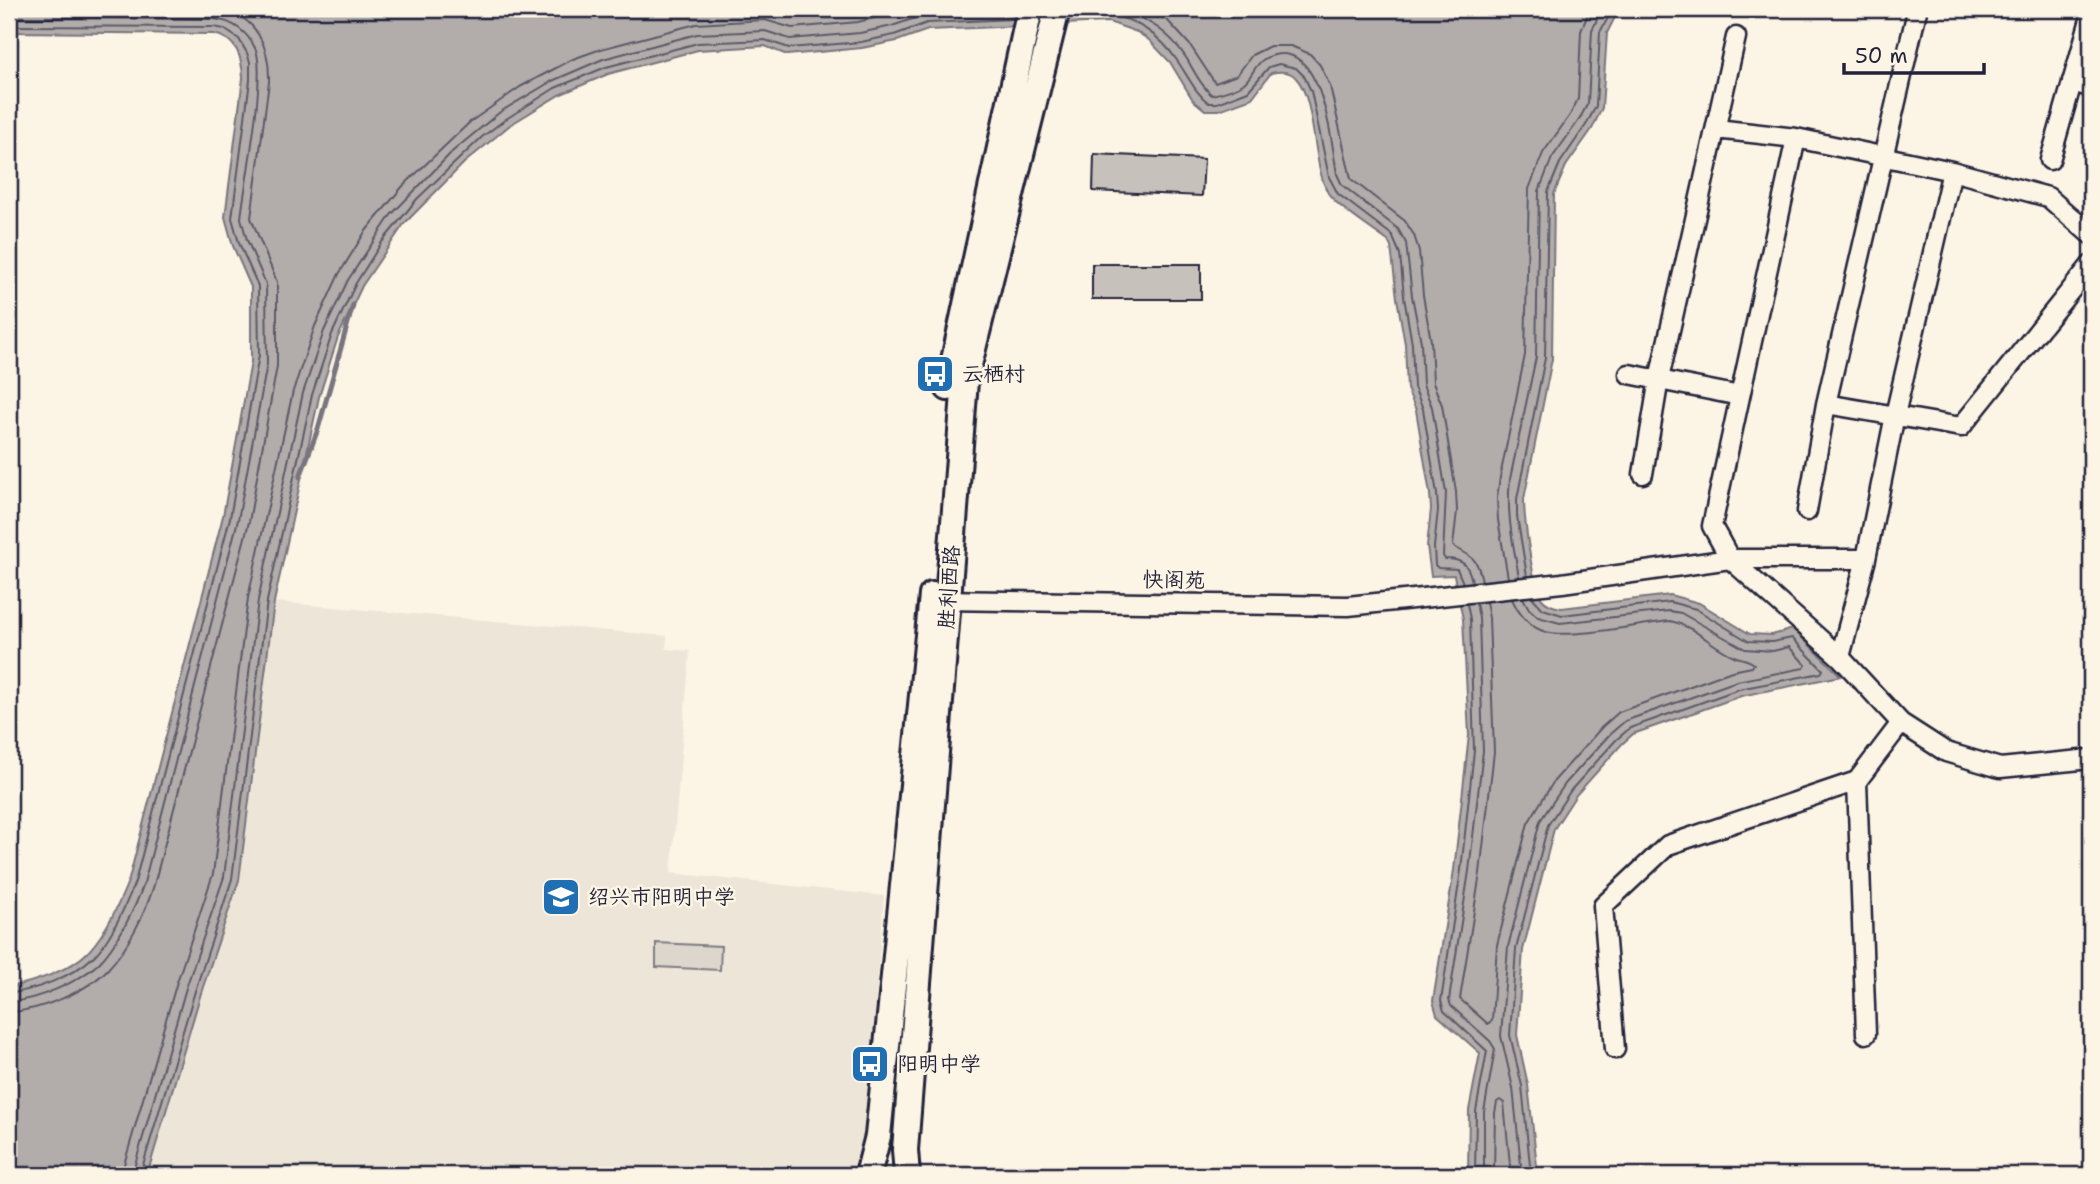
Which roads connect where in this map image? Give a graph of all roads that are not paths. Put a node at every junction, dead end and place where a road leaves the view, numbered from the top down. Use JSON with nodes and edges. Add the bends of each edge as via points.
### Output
{"nodes":[{"id":1,"x":1030,"y":9,"type":"edge"},
{"id":2,"x":1057,"y":9,"type":"edge"},
{"id":3,"x":1917,"y":11,"type":"dead end"},
{"id":4,"x":2091,"y":16,"type":"edge"},
{"id":5,"x":1736,"y":37,"type":"dead end"},
{"id":6,"x":2072,"y":81,"type":"junction"},
{"id":7,"x":2091,"y":88,"type":"edge"},
{"id":8,"x":1716,"y":129,"type":"junction"},
{"id":9,"x":1796,"y":138,"type":"junction"},
{"id":10,"x":1882,"y":156,"type":"junction"},
{"id":11,"x":2050,"y":160,"type":"dead end"},
{"id":12,"x":1952,"y":171,"type":"junction"},
{"id":13,"x":2091,"y":234,"type":"edge"},
{"id":14,"x":2091,"y":265,"type":"edge"},
{"id":15,"x":1629,"y":374,"type":"dead end"},
{"id":16,"x":1659,"y":379,"type":"junction"},
{"id":17,"x":1740,"y":396,"type":"junction"},
{"id":18,"x":1826,"y":404,"type":"junction"},
{"id":19,"x":1895,"y":415,"type":"junction"},
{"id":20,"x":1643,"y":474,"type":"dead end"},
{"id":21,"x":1807,"y":511,"type":"dead end"},
{"id":22,"x":1730,"y":559,"type":"junction"},
{"id":23,"x":1866,"y":559,"type":"junction"},
{"id":24,"x":940,"y":600,"type":"junction"},
{"id":25,"x":1840,"y":657,"type":"junction"},
{"id":26,"x":1901,"y":723,"type":"junction"},
{"id":27,"x":2091,"y":760,"type":"edge"},
{"id":28,"x":1857,"y":780,"type":"junction"},
{"id":29,"x":1866,"y":1034,"type":"dead end"},
{"id":30,"x":1615,"y":1049,"type":"dead end"},
{"id":31,"x":868,"y":1175,"type":"edge"},
{"id":32,"x":907,"y":1175,"type":"edge"}],
"edges":[{"from":1,"to":24,"type":"main road","name":"胜利西路","via":[[949,378]]},
{"from":2,"to":24,"type":"main road","name":"胜利西路","via":[[965,381]]},
{"from":3,"to":10,"type":"street"},
{"from":4,"to":6,"type":"street"},
{"from":5,"to":8,"type":"street"},
{"from":6,"to":7,"type":"street"},
{"from":6,"to":11,"type":"street"},
{"from":8,"to":9,"type":"street"},
{"from":8,"to":16,"type":"street"},
{"from":9,"to":10,"type":"street"},
{"from":9,"to":17,"type":"street"},
{"from":10,"to":12,"type":"street"},
{"from":10,"to":18,"type":"street"},
{"from":12,"to":13,"type":"street","via":[[2048,197]]},
{"from":12,"to":19,"type":"street"},
{"from":14,"to":19,"type":"street","via":[[1961,427]]},
{"from":15,"to":16,"type":"street"},
{"from":16,"to":17,"type":"street"},
{"from":16,"to":20,"type":"street"},
{"from":17,"to":22,"type":"street","via":[[1712,526]]},
{"from":18,"to":19,"type":"street"},
{"from":18,"to":21,"type":"street"},
{"from":19,"to":23,"type":"street"},
{"from":22,"to":23,"type":"street","name":"快阁苑"},
{"from":22,"to":24,"type":"street","name":"快阁苑","via":[[1349,606]]},
{"from":22,"to":25,"type":"street"},
{"from":23,"to":25,"type":"street"},
{"from":24,"to":31,"type":"main road","name":"胜利西路","via":[[878,1136]]},
{"from":24,"to":32,"type":"main road","name":"胜利西路"},
{"from":25,"to":26,"type":"street"},
{"from":26,"to":27,"type":"street","via":[[1946,752],[2000,768]]},
{"from":26,"to":28,"type":"street"},
{"from":28,"to":29,"type":"street"},
{"from":28,"to":30,"type":"street","via":[[1668,845],[1603,906]]}]}
